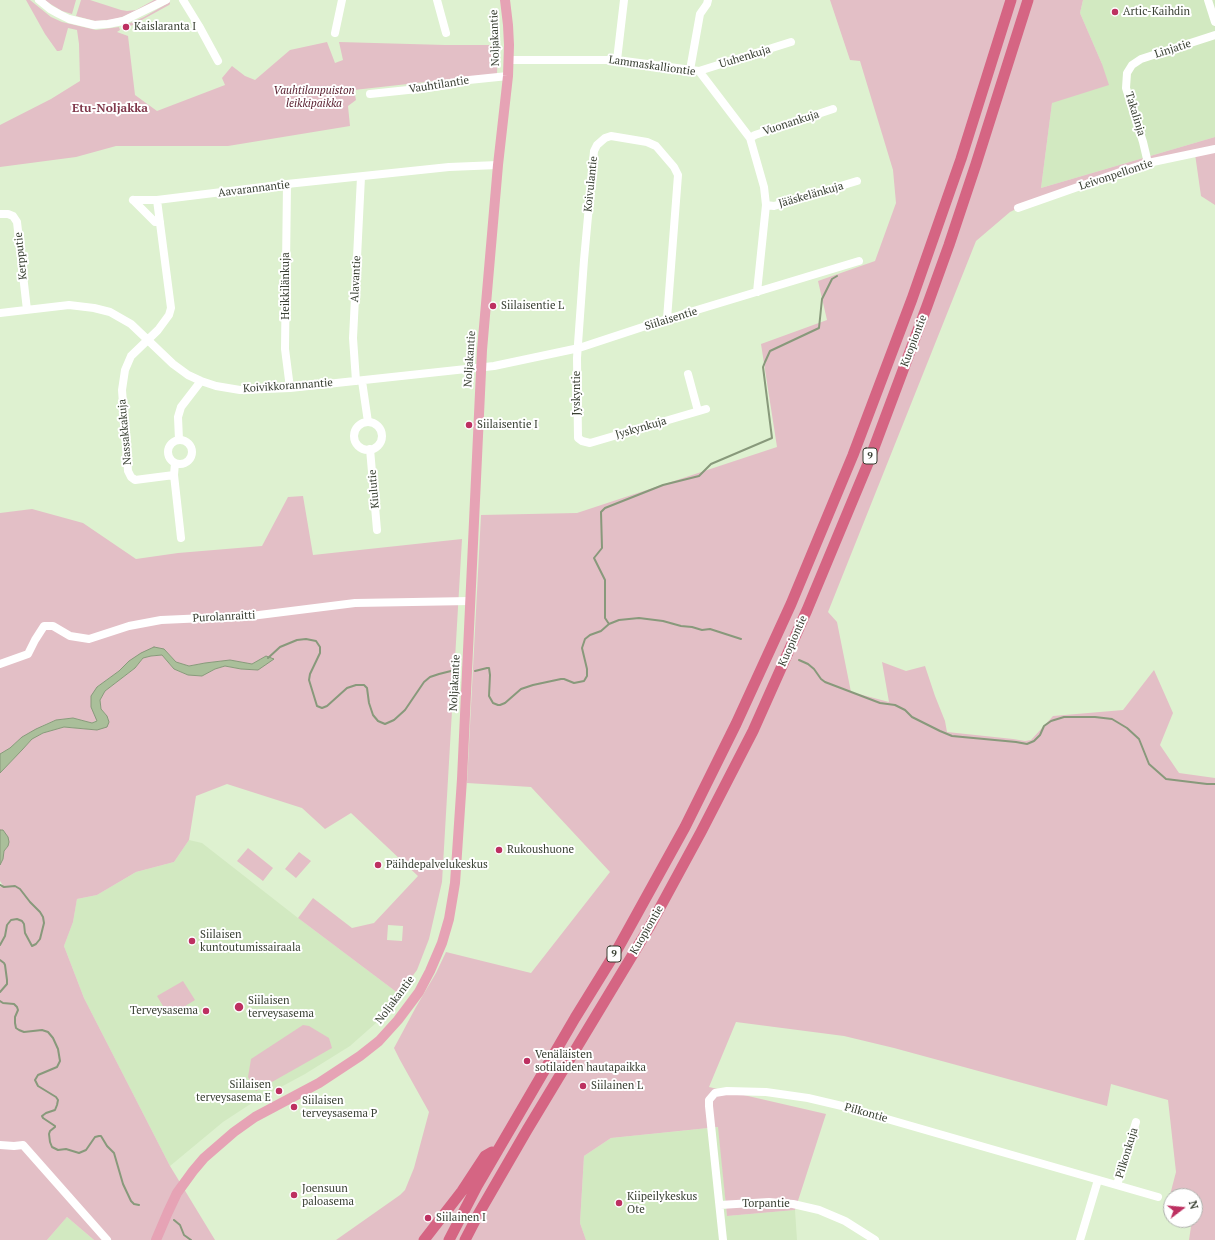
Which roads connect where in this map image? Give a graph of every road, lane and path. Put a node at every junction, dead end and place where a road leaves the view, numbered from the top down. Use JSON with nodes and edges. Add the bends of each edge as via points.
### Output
{"nodes":[{"id":1,"x":39,"y":0,"type":"edge"},
{"id":2,"x":166,"y":0,"type":"edge"},
{"id":3,"x":183,"y":0,"type":"edge"},
{"id":4,"x":342,"y":0,"type":"edge"},
{"id":5,"x":437,"y":0,"type":"edge"},
{"id":6,"x":505,"y":0,"type":"edge"},
{"id":7,"x":624,"y":0,"type":"edge"},
{"id":8,"x":708,"y":0,"type":"edge"},
{"id":9,"x":1011,"y":0,"type":"edge"},
{"id":10,"x":1028,"y":0,"type":"edge"},
{"id":11,"x":1208,"y":0,"type":"edge"},
{"id":12,"x":1215,"y":22,"type":"edge"},
{"id":13,"x":335,"y":33,"type":"dead end"},
{"id":14,"x":446,"y":33,"type":"dead end"},
{"id":15,"x":1215,"y":35,"type":"edge"},
{"id":16,"x":791,"y":42,"type":"dead end"},
{"id":17,"x":509,"y":60,"type":"junction"},
{"id":18,"x":617,"y":60,"type":"junction"},
{"id":19,"x":218,"y":61,"type":"dead end"},
{"id":20,"x":1132,"y":65,"type":"joint"},
{"id":21,"x":690,"y":70,"type":"junction"},
{"id":22,"x":699,"y":71,"type":"junction"},
{"id":23,"x":508,"y":76,"type":"junction"},
{"id":24,"x":370,"y":94,"type":"dead end"},
{"id":25,"x":833,"y":109,"type":"dead end"},
{"id":26,"x":750,"y":138,"type":"junction"},
{"id":27,"x":1215,"y":149,"type":"edge"},
{"id":28,"x":1148,"y":164,"type":"junction"},
{"id":29,"x":498,"y":165,"type":"junction"},
{"id":30,"x":361,"y":177,"type":"junction"},
{"id":31,"x":857,"y":181,"type":"dead end"},
{"id":32,"x":287,"y":184,"type":"junction"},
{"id":33,"x":157,"y":200,"type":"junction"},
{"id":34,"x":766,"y":205,"type":"junction"},
{"id":35,"x":1018,"y":208,"type":"dead end"},
{"id":36,"x":0,"y":214,"type":"edge"},
{"id":37,"x":160,"y":222,"type":"junction"},
{"id":38,"x":859,"y":261,"type":"dead end"},
{"id":39,"x":757,"y":292,"type":"junction"},
{"id":40,"x":27,"y":310,"type":"junction"},
{"id":41,"x":0,"y":313,"type":"edge"},
{"id":42,"x":667,"y":319,"type":"junction"},
{"id":43,"x":148,"y":339,"type":"junction"},
{"id":44,"x":579,"y":348,"type":"junction"},
{"id":45,"x":481,"y":367,"type":"junction"},
{"id":46,"x":688,"y":374,"type":"dead end"},
{"id":47,"x":200,"y":381,"type":"junction"},
{"id":48,"x":359,"y":381,"type":"junction"},
{"id":49,"x":290,"y":388,"type":"junction"},
{"id":50,"x":368,"y":422,"type":"junction"},
{"id":51,"x":578,"y":438,"type":"joint"},
{"id":52,"x":179,"y":440,"type":"junction"},
{"id":53,"x":370,"y":449,"type":"junction"},
{"id":54,"x":175,"y":463,"type":"junction"},
{"id":55,"x":174,"y":474,"type":"junction"},
{"id":56,"x":377,"y":530,"type":"dead end"},
{"id":57,"x":181,"y":538,"type":"dead end"},
{"id":58,"x":470,"y":601,"type":"junction"},
{"id":59,"x":0,"y":664,"type":"edge"},
{"id":60,"x":1136,"y":1122,"type":"dead end"},
{"id":61,"x":0,"y":1145,"type":"edge"},
{"id":62,"x":498,"y":1148,"type":"junction"},
{"id":63,"x":1098,"y":1180,"type":"junction"},
{"id":64,"x":1117,"y":1185,"type":"junction"},
{"id":65,"x":1158,"y":1197,"type":"dead end"},
{"id":66,"x":720,"y":1205,"type":"junction"},
{"id":67,"x":107,"y":1240,"type":"edge"},
{"id":68,"x":156,"y":1240,"type":"edge"},
{"id":69,"x":424,"y":1240,"type":"edge"},
{"id":70,"x":449,"y":1240,"type":"edge"},
{"id":71,"x":465,"y":1240,"type":"edge"},
{"id":72,"x":723,"y":1240,"type":"edge"},
{"id":73,"x":875,"y":1240,"type":"edge"},
{"id":74,"x":1080,"y":1240,"type":"edge"}],
"edges":[{"from":1,"to":2,"type":"street","via":[[69,19],[94,25],[123,21]]},
{"from":3,"to":19,"type":"street"},
{"from":4,"to":13,"type":"street"},
{"from":5,"to":14,"type":"street"},
{"from":6,"to":17,"type":"main road","name":"Noljakantie"},
{"from":7,"to":18,"type":"street"},
{"from":8,"to":21,"type":"street","via":[[700,14]]},
{"from":9,"to":62,"type":"highway","name":"Kuopiontie","number":"9","via":[[961,159],[914,291],[853,455],[791,604],[685,827],[617,950]]},
{"from":10,"to":71,"type":"highway","name":"Kuopiontie","number":"9","via":[[949,245],[869,461],[753,731],[650,926],[527,1130]]},
{"from":11,"to":12,"type":"street"},
{"from":15,"to":20,"type":"street","name":"Linjatie","via":[[1141,59]]},
{"from":16,"to":22,"type":"street","name":"Uuhenkuja"},
{"from":17,"to":18,"type":"street","name":"Lammaskalliontie"},
{"from":17,"to":23,"type":"main road","name":"Noljakantie"},
{"from":18,"to":21,"type":"street","name":"Lammaskalliontie"},
{"from":20,"to":28,"type":"street","name":"Takalinja","via":[[1127,73],[1126,88]]},
{"from":21,"to":22,"type":"street","name":"Lammaskalliontie"},
{"from":22,"to":26,"type":"street","name":"Lammaskalliontie"},
{"from":23,"to":24,"type":"street","name":"Vauhtilantie"},
{"from":23,"to":29,"type":"main road","name":"Noljakantie"},
{"from":25,"to":26,"type":"street","name":"Vuonankuja"},
{"from":26,"to":34,"type":"street","name":"Lammaskalliontie","via":[[764,187]]},
{"from":27,"to":28,"type":"street","name":"Leivonpellontie"},
{"from":28,"to":35,"type":"street","name":"Leivonpellontie"},
{"from":29,"to":30,"type":"street","name":"Aavarannantie","via":[[449,167]]},
{"from":29,"to":45,"type":"main road","name":"Noljakantie"},
{"from":30,"to":32,"type":"street","name":"Aavarannantie"},
{"from":30,"to":48,"type":"street","name":"Alavantie","via":[[353,338]]},
{"from":31,"to":34,"type":"street","name":"Jääskelänkuja","via":[[774,206]]},
{"from":32,"to":33,"type":"street","name":"Aavarannantie"},
{"from":32,"to":49,"type":"street","name":"Heikkilänkuja","via":[[285,349]]},
{"from":33,"to":37,"type":"street"},
{"from":33,"to":37,"type":"street","name":"Aavarannantie","via":[[133,200],[155,222]]},
{"from":34,"to":39,"type":"street","name":"Lammaskalliontie"},
{"from":36,"to":40,"type":"street","name":"Kerpputie","via":[[13,216],[17,222]]},
{"from":37,"to":43,"type":"street","via":[[171,308],[158,330]]},
{"from":38,"to":39,"type":"street","name":"Siilaisentie"},
{"from":39,"to":42,"type":"street","name":"Siilaisentie"},
{"from":40,"to":41,"type":"street","name":"Koivikkorannantie"},
{"from":40,"to":43,"type":"street","name":"Koivikkorannantie","via":[[69,305],[94,308],[124,319]]},
{"from":42,"to":44,"type":"street","name":"Siilaisentie"},
{"from":42,"to":44,"type":"street","name":"Koivulantie","via":[[678,175],[656,146],[611,136],[605,138],[594,151]]},
{"from":43,"to":47,"type":"street","name":"Koivikkorannantie","via":[[173,364]]},
{"from":43,"to":55,"type":"street","name":"Nassakkakuja","via":[[131,356],[125,370],[122,390],[128,471],[135,480]]},
{"from":44,"to":45,"type":"street","name":"Siilaisentie"},
{"from":44,"to":51,"type":"street","name":"Jyskyntie"},
{"from":45,"to":48,"type":"street","name":"Koivikkorannantie"},
{"from":45,"to":58,"type":"main road","name":"Noljakantie"},
{"from":46,"to":51,"type":"street","name":"Jyskynkuja","via":[[702,410],[590,443]]},
{"from":47,"to":49,"type":"street","name":"Koivikkorannantie","via":[[240,390]]},
{"from":47,"to":52,"type":"street","via":[[181,407],[178,417]]},
{"from":48,"to":49,"type":"street","name":"Koivikkorannantie"},
{"from":48,"to":50,"type":"street"},
{"from":50,"to":53,"type":"street","via":[[378,426],[382,435],[378,445]]},
{"from":50,"to":53,"type":"street","via":[[358,426],[354,438],[362,448]]},
{"from":52,"to":54,"type":"street","via":[[171,444],[168,452]]},
{"from":52,"to":54,"type":"street","via":[[188,442],[192,454],[188,462]]},
{"from":53,"to":56,"type":"street","name":"Kiulutie"},
{"from":54,"to":55,"type":"street"},
{"from":55,"to":57,"type":"street"},
{"from":58,"to":59,"type":"street","name":"Purolanraitti","via":[[355,603],[251,616],[161,620],[129,626],[89,639],[70,636],[54,626],[44,626],[28,654]]},
{"from":58,"to":68,"type":"main road","name":"Noljakantie","via":[[455,883],[449,920],[430,971],[419,992],[398,1020],[374,1045],[324,1080],[247,1122],[204,1158],[177,1193]]},
{"from":60,"to":64,"type":"street","name":"Pilkonkuja"},
{"from":61,"to":67,"type":"street","via":[[23,1145]]},
{"from":62,"to":69,"type":"highway","via":[[485,1156]]},
{"from":62,"to":70,"type":"highway","name":"Kuopiontie","number":"9"},
{"from":63,"to":64,"type":"street","name":"Pilkontie"},
{"from":63,"to":66,"type":"street","name":"Pilkontie","via":[[842,1106],[766,1092],[727,1091],[714,1093],[709,1100]]},
{"from":63,"to":74,"type":"street"},
{"from":64,"to":65,"type":"street","name":"Pilkontie"},
{"from":66,"to":72,"type":"street","name":"Pilkontie"},
{"from":66,"to":73,"type":"street","name":"Torpantie","via":[[769,1202],[793,1204],[818,1210],[845,1221]]}]}
